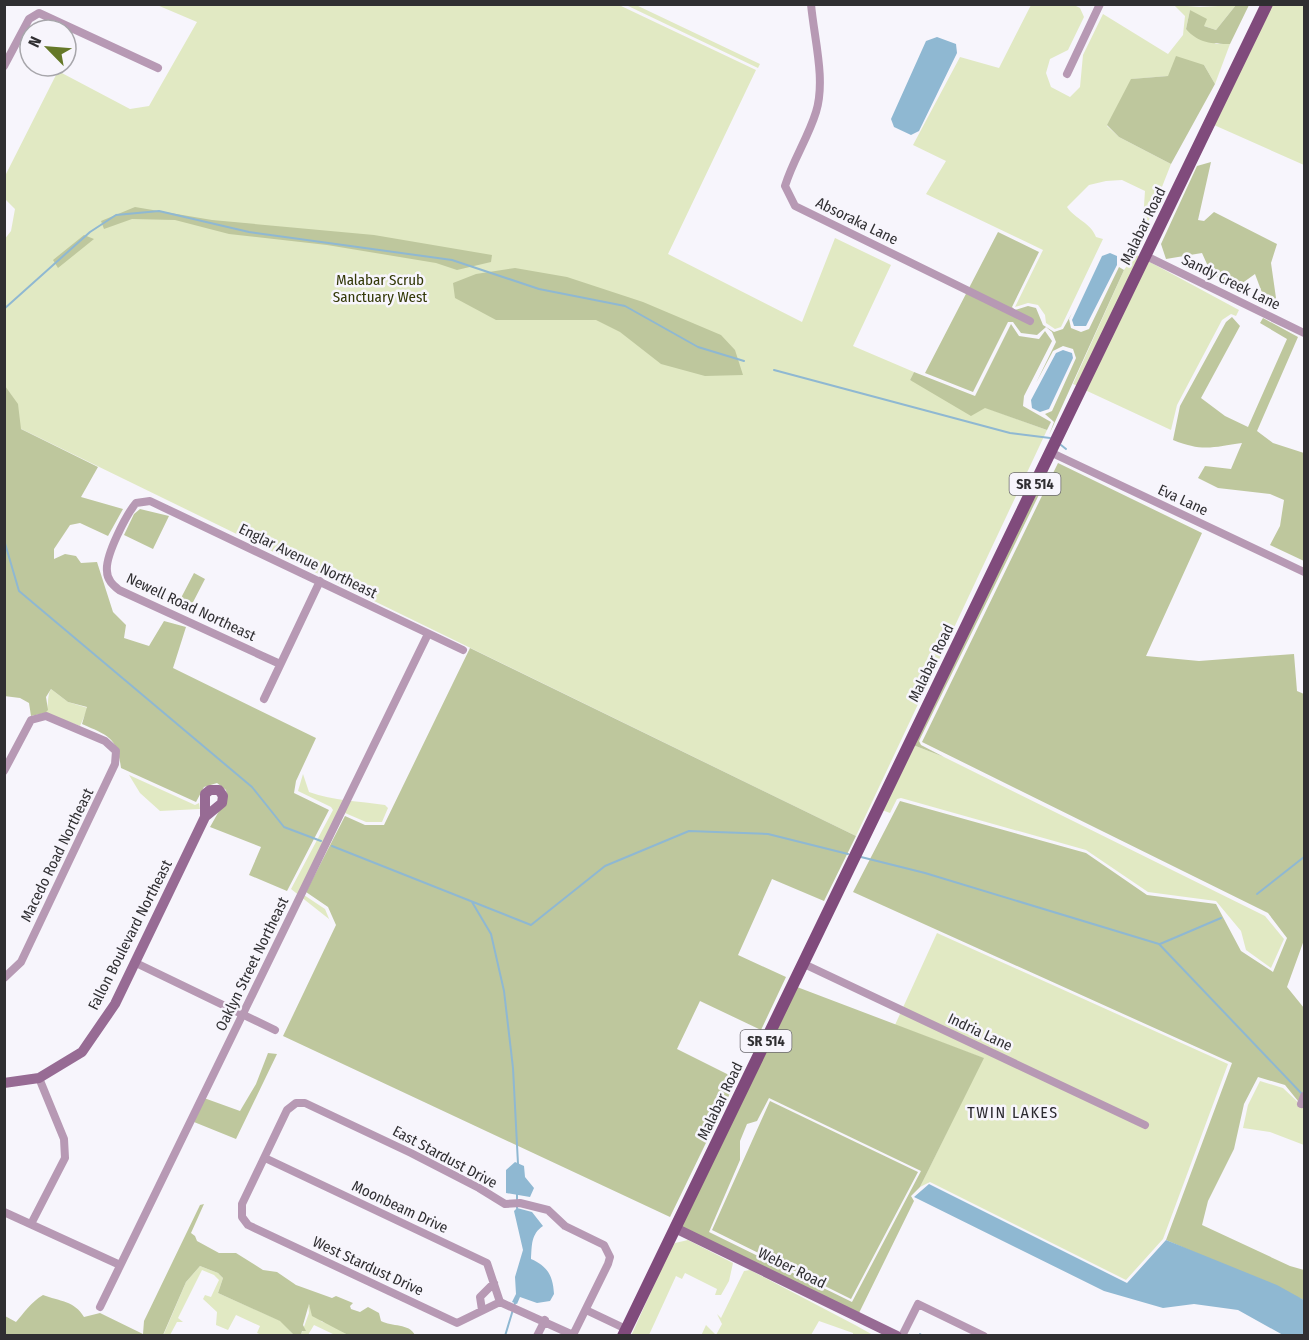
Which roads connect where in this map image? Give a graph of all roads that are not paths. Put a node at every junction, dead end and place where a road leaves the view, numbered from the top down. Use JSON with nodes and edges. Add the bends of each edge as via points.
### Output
{"nodes":[{"id":1,"x":811,"y":4,"type":"edge"},
{"id":2,"x":1267,"y":4,"type":"edge"},
{"id":3,"x":1097,"y":6,"type":"edge"},
{"id":4,"x":4,"y":66,"type":"edge"},
{"id":5,"x":158,"y":68,"type":"dead end"},
{"id":6,"x":1067,"y":74,"type":"dead end"},
{"id":7,"x":1146,"y":256,"type":"junction"},
{"id":8,"x":1030,"y":321,"type":"dead end"},
{"id":9,"x":1305,"y":333,"type":"edge"},
{"id":10,"x":1050,"y":452,"type":"junction"},
{"id":11,"x":142,"y":501,"type":"joint"},
{"id":12,"x":1305,"y":572,"type":"edge"},
{"id":13,"x":320,"y":582,"type":"junction"},
{"id":14,"x":428,"y":634,"type":"junction"},
{"id":15,"x":463,"y":650,"type":"dead end"},
{"id":16,"x":280,"y":664,"type":"junction"},
{"id":17,"x":264,"y":699,"type":"dead end"},
{"id":18,"x":4,"y":771,"type":"edge"},
{"id":19,"x":205,"y":817,"type":"dead end"},
{"id":20,"x":136,"y":963,"type":"junction"},
{"id":21,"x":804,"y":964,"type":"junction"},
{"id":22,"x":4,"y":978,"type":"edge"},
{"id":23,"x":243,"y":1014,"type":"junction"},
{"id":24,"x":276,"y":1030,"type":"dead end"},
{"id":25,"x":39,"y":1078,"type":"junction"},
{"id":26,"x":4,"y":1083,"type":"edge"},
{"id":27,"x":1145,"y":1125,"type":"dead end"},
{"id":28,"x":265,"y":1158,"type":"junction"},
{"id":29,"x":4,"y":1212,"type":"edge"},
{"id":30,"x":31,"y":1224,"type":"junction"},
{"id":31,"x":675,"y":1228,"type":"junction"},
{"id":32,"x":120,"y":1265,"type":"junction"},
{"id":33,"x":494,"y":1283,"type":"junction"},
{"id":34,"x":500,"y":1302,"type":"junction"},
{"id":35,"x":100,"y":1307,"type":"dead end"},
{"id":36,"x":482,"y":1310,"type":"junction"},
{"id":37,"x":586,"y":1310,"type":"junction"},
{"id":38,"x":544,"y":1320,"type":"junction"},
{"id":39,"x":624,"y":1332,"type":"edge"},
{"id":40,"x":537,"y":1335,"type":"edge"},
{"id":41,"x":897,"y":1335,"type":"edge"},
{"id":42,"x":902,"y":1335,"type":"edge"},
{"id":43,"x":984,"y":1335,"type":"edge"}],
"edges":[{"from":1,"to":8,"type":"street","name":"Absoraka Lane","via":[[819,88],[816,112],[786,186],[795,206]]},
{"from":2,"to":7,"type":"main road","name":"Malabar Road","number":"SR 514"},
{"from":3,"to":6,"type":"street"},
{"from":4,"to":5,"type":"street","via":[[29,19],[39,13]]},
{"from":7,"to":9,"type":"street","name":"Sandy Creek Lane"},
{"from":7,"to":10,"type":"main road","name":"Malabar Road","number":"SR 514"},
{"from":10,"to":12,"type":"street","name":"Eva Lane"},
{"from":10,"to":21,"type":"main road","name":"Malabar Road","number":"SR 514"},
{"from":11,"to":13,"type":"street","name":"Englar Avenue Northeast","via":[[150,501]]},
{"from":11,"to":16,"type":"street","name":"Newell Road Northeast","via":[[133,507],[110,553],[106,570],[111,584]]},
{"from":13,"to":14,"type":"street","name":"Englar Avenue Northeast"},
{"from":13,"to":16,"type":"street"},
{"from":14,"to":15,"type":"street","name":"Englar Avenue Northeast"},
{"from":14,"to":23,"type":"street","name":"Oaklyn Street Northeast"},
{"from":16,"to":17,"type":"street"},
{"from":18,"to":22,"type":"street","name":"Macedo Road Northeast","via":[[31,720],[46,716],[105,741],[116,751],[115,764],[21,962]]},
{"from":19,"to":20,"type":"street","name":"Fallon Boulevard Northeast"},
{"from":20,"to":23,"type":"street"},
{"from":20,"to":25,"type":"street","name":"Fallon Boulevard Northeast","via":[[115,1004],[82,1052]]},
{"from":21,"to":27,"type":"street","name":"Indria Lane"},
{"from":21,"to":31,"type":"main road","name":"Malabar Road","number":"SR 514"},
{"from":23,"to":24,"type":"street"},
{"from":23,"to":32,"type":"street","name":"Oaklyn Street Northeast"},
{"from":25,"to":26,"type":"street","name":"Fallon Boulevard Northeast"},
{"from":25,"to":30,"type":"street","via":[[64,1139],[65,1158]]},
{"from":28,"to":33,"type":"street","name":"Moonbeam Drive","via":[[487,1263]]},
{"from":28,"to":36,"type":"street","name":"West Stardust Drive","via":[[242,1204],[242,1217],[248,1225],[457,1323]]},
{"from":28,"to":37,"type":"street","name":"East Stardust Drive","via":[[287,1110],[296,1103],[305,1103],[411,1153],[505,1204],[548,1210],[566,1226],[609,1251],[608,1264]]},
{"from":29,"to":30,"type":"street"},
{"from":30,"to":32,"type":"street"},
{"from":31,"to":39,"type":"main road","name":"Malabar Road","number":"SR 514"},
{"from":31,"to":41,"type":"street","name":"Weber Road"},
{"from":32,"to":35,"type":"street","name":"Oaklyn Street Northeast"},
{"from":33,"to":34,"type":"street","name":"Moonbeam Drive"},
{"from":33,"to":36,"type":"street","via":[[480,1297]]},
{"from":34,"to":36,"type":"street","name":"West Stardust Drive"},
{"from":34,"to":38,"type":"street"},
{"from":37,"to":38,"type":"street","via":[[573,1335]]},
{"from":37,"to":39,"type":"street"},
{"from":38,"to":40,"type":"street"},
{"from":42,"to":43,"type":"street","via":[[918,1304]]}]}
